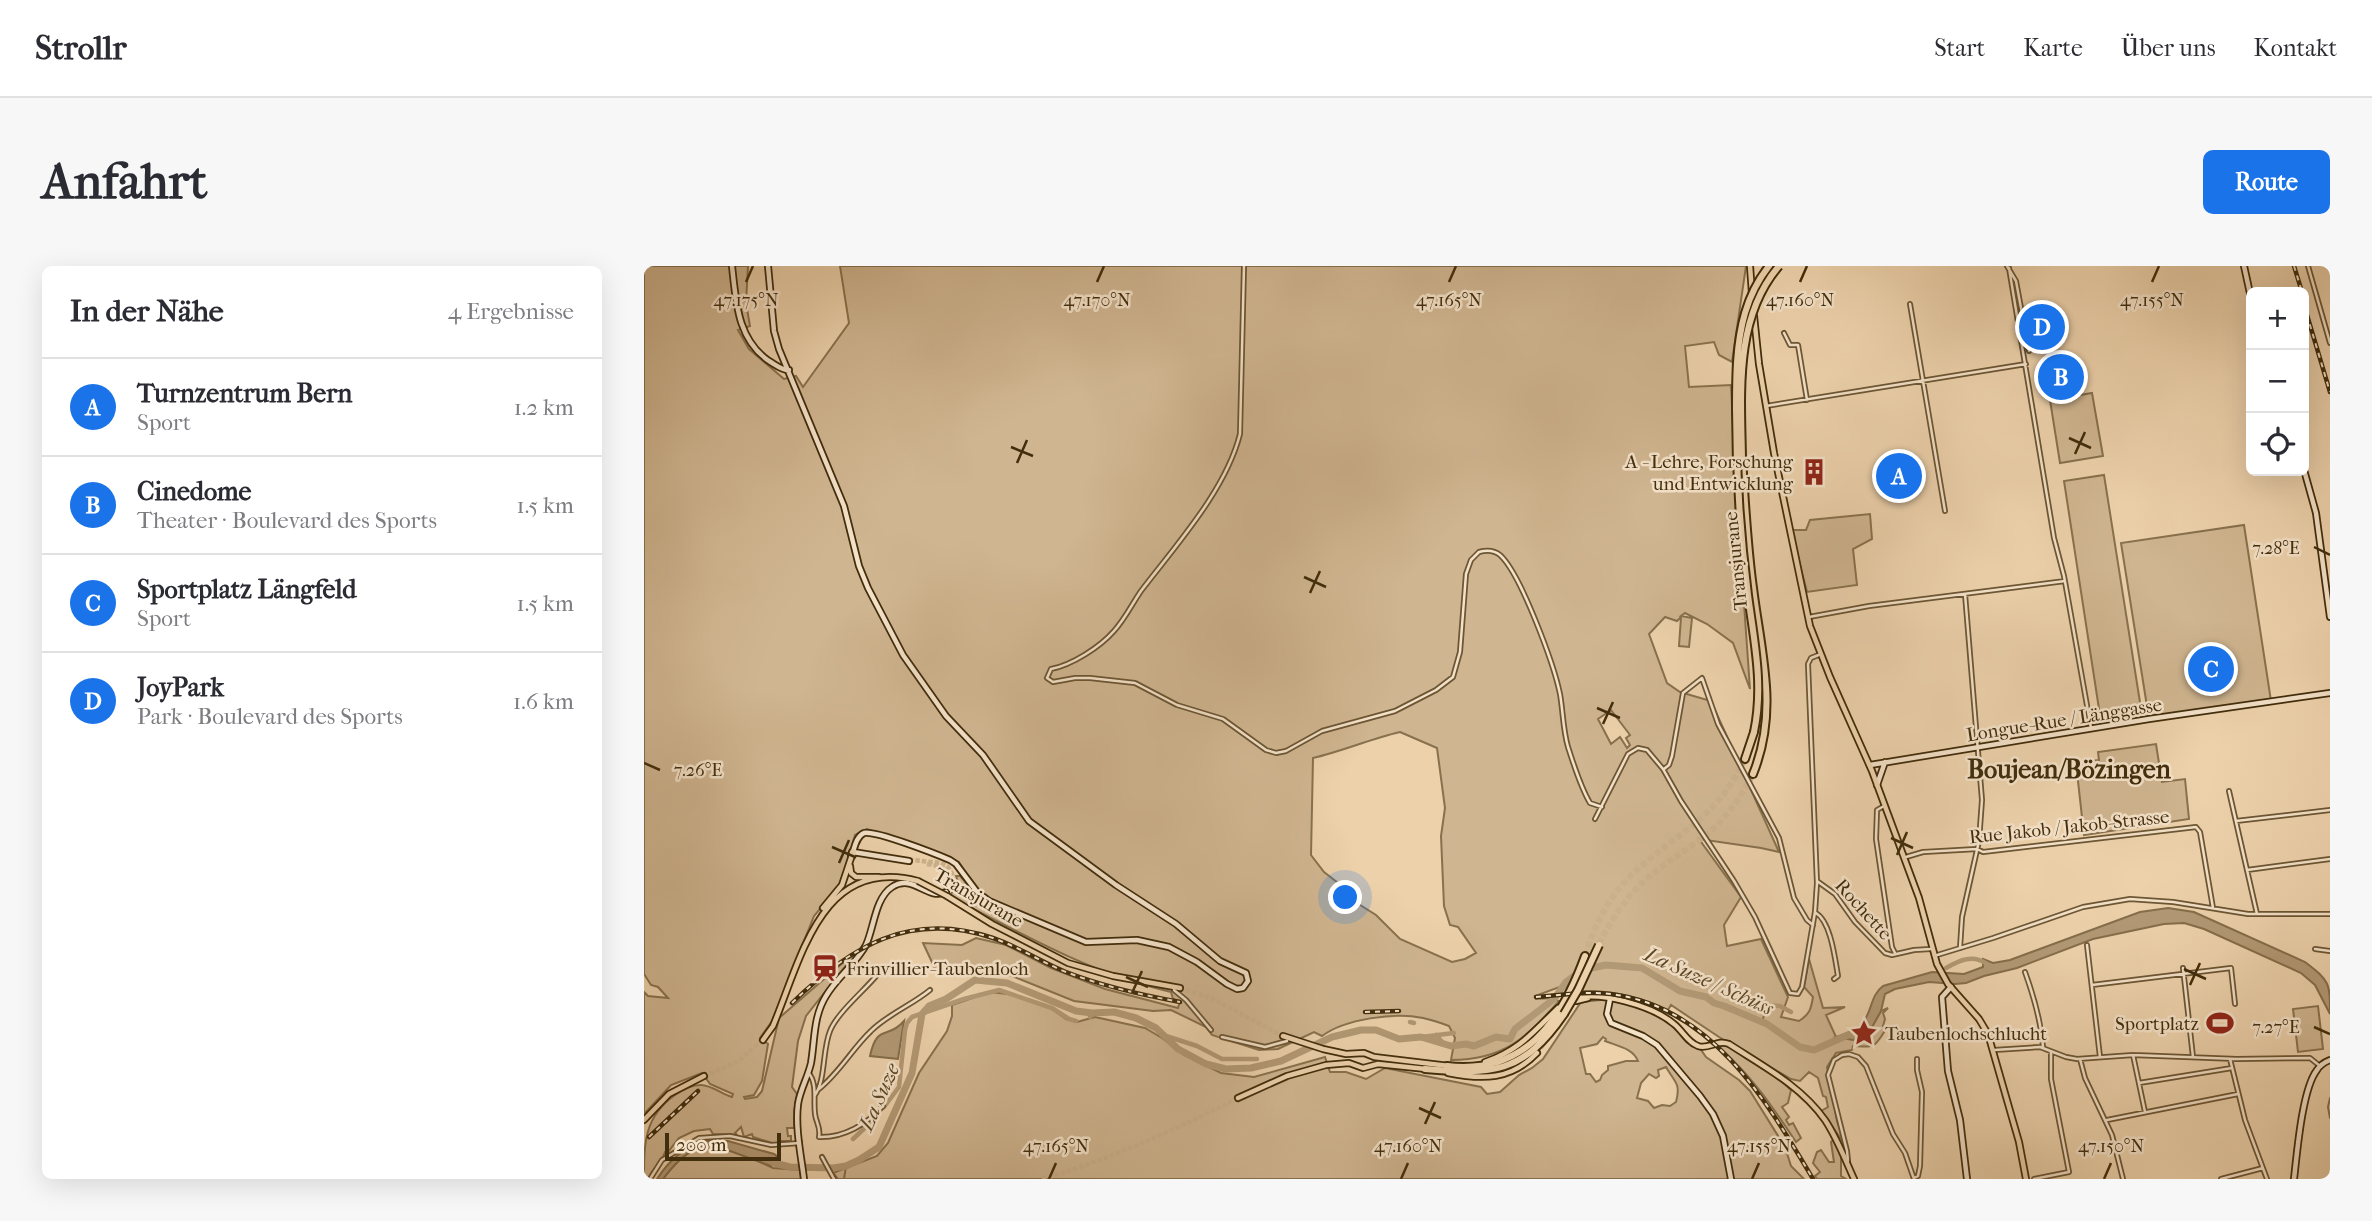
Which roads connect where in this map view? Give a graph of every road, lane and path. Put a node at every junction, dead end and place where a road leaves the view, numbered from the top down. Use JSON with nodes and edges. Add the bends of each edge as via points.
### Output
{"nodes":[{"id":1,"x":732,"y":266,"type":"edge"},
{"id":2,"x":768,"y":266,"type":"edge"},
{"id":3,"x":1244,"y":266,"type":"edge"},
{"id":4,"x":1750,"y":266,"type":"edge"},
{"id":5,"x":1769,"y":266,"type":"edge"},
{"id":6,"x":1779,"y":266,"type":"edge"},
{"id":7,"x":2244,"y":266,"type":"edge"},
{"id":8,"x":2308,"y":266,"type":"edge"},
{"id":9,"x":2008,"y":267,"type":"edge"},
{"id":10,"x":2249,"y":287,"type":"edge"},
{"id":11,"x":1910,"y":304,"type":"dead end"},
{"id":12,"x":1784,"y":333,"type":"dead end"},
{"id":13,"x":2330,"y":343,"type":"edge"},
{"id":14,"x":2029,"y":351,"type":"dead end"},
{"id":15,"x":2026,"y":364,"type":"junction"},
{"id":16,"x":789,"y":370,"type":"junction"},
{"id":17,"x":1923,"y":381,"type":"junction"},
{"id":18,"x":1807,"y":400,"type":"junction"},
{"id":19,"x":1766,"y":406,"type":"junction"},
{"id":20,"x":2306,"y":476,"type":"edge"},
{"id":21,"x":1945,"y":511,"type":"dead end"},
{"id":22,"x":2065,"y":581,"type":"junction"},
{"id":23,"x":1965,"y":593,"type":"junction"},
{"id":24,"x":1808,"y":617,"type":"junction"},
{"id":25,"x":2330,"y":617,"type":"edge"},
{"id":26,"x":1821,"y":654,"type":"junction"},
{"id":27,"x":2330,"y":693,"type":"edge"},
{"id":28,"x":2091,"y":728,"type":"junction"},
{"id":29,"x":1978,"y":747,"type":"junction"},
{"id":30,"x":1745,"y":759,"type":"tunnel mouth"},
{"id":31,"x":1885,"y":762,"type":"junction"},
{"id":32,"x":1870,"y":765,"type":"junction"},
{"id":33,"x":1663,"y":769,"type":"junction"},
{"id":34,"x":1752,"y":774,"type":"tunnel mouth"},
{"id":35,"x":1877,"y":785,"type":"junction"},
{"id":36,"x":2229,"y":791,"type":"dead end"},
{"id":37,"x":1884,"y":806,"type":"junction"},
{"id":38,"x":1602,"y":807,"type":"junction"},
{"id":39,"x":2330,"y":810,"type":"edge"},
{"id":40,"x":1595,"y":819,"type":"dead end"},
{"id":41,"x":2236,"y":821,"type":"junction"},
{"id":42,"x":1977,"y":849,"type":"junction"},
{"id":43,"x":852,"y":853,"type":"junction"},
{"id":44,"x":1904,"y":858,"type":"junction"},
{"id":45,"x":2330,"y":859,"type":"edge"},
{"id":46,"x":909,"y":861,"type":"tunnel mouth"},
{"id":47,"x":2247,"y":870,"type":"junction"},
{"id":48,"x":881,"y":877,"type":"junction"},
{"id":49,"x":1817,"y":881,"type":"junction"},
{"id":50,"x":946,"y":893,"type":"junction"},
{"id":51,"x":2213,"y":908,"type":"junction"},
{"id":52,"x":1815,"y":912,"type":"junction"},
{"id":53,"x":2257,"y":914,"type":"junction"},
{"id":54,"x":2330,"y":914,"type":"edge"},
{"id":55,"x":820,"y":915,"type":"junction"},
{"id":56,"x":1813,"y":925,"type":"junction"},
{"id":57,"x":1599,"y":944,"type":"tunnel mouth"},
{"id":58,"x":2087,"y":944,"type":"dead end"},
{"id":59,"x":1960,"y":948,"type":"junction"},
{"id":60,"x":1931,"y":949,"type":"junction"},
{"id":61,"x":2315,"y":949,"type":"dead end"},
{"id":62,"x":2330,"y":951,"type":"edge"},
{"id":63,"x":1895,"y":953,"type":"junction"},
{"id":64,"x":1934,"y":956,"type":"junction"},
{"id":65,"x":1584,"y":957,"type":"tunnel mouth"},
{"id":66,"x":2183,"y":968,"type":"dead end"},
{"id":67,"x":2025,"y":972,"type":"dead end"},
{"id":68,"x":2183,"y":974,"type":"junction"},
{"id":69,"x":877,"y":975,"type":"dead end"},
{"id":70,"x":1834,"y":979,"type":"dead end"},
{"id":71,"x":2092,"y":985,"type":"junction"},
{"id":72,"x":1949,"y":986,"type":"junction"},
{"id":73,"x":1180,"y":988,"type":"tunnel mouth"},
{"id":74,"x":930,"y":990,"type":"dead end"},
{"id":75,"x":1174,"y":990,"type":"dead end"},
{"id":76,"x":1610,"y":999,"type":"junction"},
{"id":77,"x":2235,"y":1004,"type":"dead end"},
{"id":78,"x":1211,"y":1030,"type":"tunnel mouth"},
{"id":79,"x":1283,"y":1035,"type":"tunnel mouth"},
{"id":80,"x":1222,"y":1037,"type":"tunnel mouth"},
{"id":81,"x":764,"y":1040,"type":"tunnel mouth"},
{"id":82,"x":1290,"y":1040,"type":"junction"},
{"id":83,"x":2043,"y":1047,"type":"junction"},
{"id":84,"x":1994,"y":1050,"type":"junction"},
{"id":85,"x":2051,"y":1051,"type":"junction"},
{"id":86,"x":1537,"y":1053,"type":"tunnel mouth"},
{"id":87,"x":1359,"y":1054,"type":"junction"},
{"id":88,"x":2133,"y":1055,"type":"junction"},
{"id":89,"x":1368,"y":1056,"type":"junction"},
{"id":90,"x":2100,"y":1057,"type":"junction"},
{"id":91,"x":2193,"y":1057,"type":"junction"},
{"id":92,"x":2230,"y":1058,"type":"junction"},
{"id":93,"x":1917,"y":1059,"type":"dead end"},
{"id":94,"x":2080,"y":1059,"type":"junction"},
{"id":95,"x":2330,"y":1060,"type":"edge"},
{"id":96,"x":1358,"y":1066,"type":"junction"},
{"id":97,"x":1367,"y":1066,"type":"junction"},
{"id":98,"x":1447,"y":1066,"type":"junction"},
{"id":99,"x":2320,"y":1066,"type":"junction"},
{"id":100,"x":2232,"y":1068,"type":"junction"},
{"id":101,"x":1425,"y":1069,"type":"junction"},
{"id":102,"x":808,"y":1072,"type":"junction"},
{"id":103,"x":704,"y":1076,"type":"tunnel mouth"},
{"id":104,"x":2139,"y":1083,"type":"junction"},
{"id":105,"x":819,"y":1089,"type":"junction"},
{"id":106,"x":2238,"y":1094,"type":"junction"},
{"id":107,"x":815,"y":1095,"type":"junction"},
{"id":108,"x":1238,"y":1098,"type":"tunnel mouth"},
{"id":109,"x":883,"y":1106,"type":"dead end"},
{"id":110,"x":2145,"y":1112,"type":"junction"},
{"id":111,"x":644,"y":1120,"type":"edge"},
{"id":112,"x":2106,"y":1120,"type":"junction"},
{"id":113,"x":800,"y":1145,"type":"junction"},
{"id":114,"x":822,"y":1157,"type":"dead end"},
{"id":115,"x":1847,"y":1162,"type":"junction"},
{"id":116,"x":2263,"y":1168,"type":"junction"},
{"id":117,"x":650,"y":1179,"type":"edge"},
{"id":118,"x":804,"y":1179,"type":"edge"},
{"id":119,"x":834,"y":1179,"type":"edge"},
{"id":120,"x":1731,"y":1179,"type":"edge"},
{"id":121,"x":1854,"y":1179,"type":"edge"},
{"id":122,"x":1914,"y":1179,"type":"edge"},
{"id":123,"x":1967,"y":1179,"type":"edge"},
{"id":124,"x":2026,"y":1179,"type":"edge"},
{"id":125,"x":2034,"y":1179,"type":"edge"},
{"id":126,"x":2123,"y":1179,"type":"edge"},
{"id":127,"x":2221,"y":1179,"type":"edge"},
{"id":128,"x":2267,"y":1179,"type":"edge"},
{"id":129,"x":2294,"y":1179,"type":"edge"}],
"edges":[{"from":1,"to":16,"type":"street","via":[[746,338],[761,355]]},
{"from":2,"to":16,"type":"street","via":[[774,331]]},
{"from":3,"to":38,"type":"street","via":[[1240,433],[1235,453],[1167,561],[1113,633],[1072,663],[1051,669],[1047,678],[1053,682],[1090,678],[1135,683],[1177,705],[1223,719],[1266,750],[1286,751],[1322,731],[1388,715],[1449,681],[1457,670],[1469,565],[1476,554],[1490,551],[1505,563],[1529,607],[1555,675],[1579,777],[1590,803]]},
{"from":4,"to":19,"type":"main road"},
{"from":5,"to":30,"type":"highway","name":"Transjurane","bridge":true,"via":[[1746,311],[1736,384],[1741,530],[1759,679],[1754,732]]},
{"from":6,"to":34,"type":"highway","name":"Transjurane","bridge":true,"via":[[1753,313],[1742,376],[1746,526],[1768,694],[1762,746]]},
{"from":7,"to":10,"type":"street"},
{"from":8,"to":13,"type":"street"},
{"from":9,"to":14,"type":"street","via":[[2016,282]]},
{"from":9,"to":15,"type":"street"},
{"from":11,"to":17,"type":"street"},
{"from":12,"to":18,"type":"street","via":[[1790,345],[1798,345]]},
{"from":15,"to":17,"type":"street"},
{"from":15,"to":22,"type":"street"},
{"from":16,"to":43,"type":"street","via":[[844,506],[868,588],[903,655],[946,716],[983,755],[1029,821],[1176,924],[1215,958],[1243,971],[1248,981],[1243,988],[1233,987],[1188,956],[1154,943],[1081,940],[989,901],[950,860],[886,837],[863,834]]},
{"from":17,"to":18,"type":"street"},
{"from":17,"to":21,"type":"street"},
{"from":18,"to":19,"type":"street"},
{"from":19,"to":24,"type":"main road"},
{"from":20,"to":25,"type":"street","via":[[2316,513]]},
{"from":22,"to":23,"type":"street"},
{"from":22,"to":28,"type":"street"},
{"from":23,"to":24,"type":"street"},
{"from":23,"to":29,"type":"street"},
{"from":24,"to":26,"type":"main road"},
{"from":26,"to":32,"type":"main road"},
{"from":26,"to":49,"type":"street","via":[[1808,664]]},
{"from":27,"to":28,"type":"street","name":"Longue-Rue / Länggasse"},
{"from":28,"to":29,"type":"street","name":"Longue-Rue / Länggasse"},
{"from":29,"to":31,"type":"street","name":"Longue-Rue / Länggasse"},
{"from":29,"to":42,"type":"street","via":[[1982,800]]},
{"from":31,"to":32,"type":"street","name":"Longue-Rue / Länggasse"},
{"from":31,"to":35,"type":"street"},
{"from":32,"to":35,"type":"main road"},
{"from":33,"to":38,"type":"street","via":[[1647,750],[1630,751]]},
{"from":33,"to":56,"type":"street","via":[[1740,891],[1793,994],[1802,987]]},
{"from":33,"to":56,"type":"street","via":[[1672,757],[1683,692],[1702,678],[1718,724],[1779,838],[1794,898]]},
{"from":35,"to":37,"type":"main road"},
{"from":36,"to":41,"type":"street"},
{"from":37,"to":44,"type":"main road"},
{"from":37,"to":63,"type":"street","via":[[1877,810],[1876,839]]},
{"from":38,"to":40,"type":"street"},
{"from":39,"to":41,"type":"street"},
{"from":41,"to":47,"type":"street"},
{"from":42,"to":44,"type":"street","name":"Rue Jakob / Jakob-Strasse","via":[[1921,852]]},
{"from":42,"to":51,"type":"street","name":"Rue Jakob / Jakob-Strasse","via":[[1983,852],[2196,827]]},
{"from":42,"to":59,"type":"street","via":[[1962,914]]},
{"from":43,"to":46,"type":"street"},
{"from":43,"to":48,"type":"main road","via":[[850,871],[856,877]]},
{"from":43,"to":55,"type":"main road","via":[[842,886]]},
{"from":44,"to":60,"type":"main road"},
{"from":45,"to":47,"type":"street"},
{"from":47,"to":53,"type":"street"},
{"from":48,"to":50,"type":"main road","name":"Transjurane","bridge":true,"via":[[918,881]]},
{"from":48,"to":55,"type":"main road","name":"Transjurane","via":[[857,884]]},
{"from":49,"to":52,"type":"street"},
{"from":49,"to":63,"type":"street","name":"Rochette","via":[[1835,894],[1885,953]]},
{"from":50,"to":73,"type":"main road","name":"Transjurane","via":[[992,924],[1068,963]]},
{"from":50,"to":102,"type":"street","via":[[906,883],[892,887],[882,900],[863,950],[823,1001],[814,1026]]},
{"from":51,"to":53,"type":"street"},
{"from":51,"to":59,"type":"street","via":[[2130,899],[2083,907]]},
{"from":52,"to":56,"type":"street"},
{"from":52,"to":70,"type":"street","via":[[1827,929],[1838,976]]},
{"from":53,"to":54,"type":"street"},
{"from":55,"to":81,"type":"main road","name":"Transjurane"},
{"from":57,"to":101,"type":"highway","bridge":true,"via":[[1564,1014],[1530,1053],[1492,1070]]},
{"from":58,"to":71,"type":"street"},
{"from":59,"to":64,"type":"street"},
{"from":60,"to":63,"type":"street","name":"Rochette"},
{"from":60,"to":64,"type":"main road"},
{"from":61,"to":62,"type":"street"},
{"from":64,"to":72,"type":"main road"},
{"from":65,"to":98,"type":"highway","via":[[1560,1009],[1528,1046],[1488,1065]]},
{"from":66,"to":68,"type":"street"},
{"from":67,"to":83,"type":"street","via":[[2040,1015]]},
{"from":68,"to":71,"type":"street"},
{"from":68,"to":77,"type":"street","via":[[2231,968]]},
{"from":68,"to":91,"type":"street"},
{"from":69,"to":105,"type":"street","via":[[832,1026]]},
{"from":71,"to":90,"type":"street"},
{"from":72,"to":84,"type":"main road","via":[[1983,1024]]},
{"from":72,"to":123,"type":"street","via":[[1942,997],[1945,1042]]},
{"from":74,"to":105,"type":"street","via":[[871,1030]]},
{"from":75,"to":78,"type":"street"},
{"from":76,"to":98,"type":"main road","via":[[1562,1004],[1508,1053]]},
{"from":76,"to":115,"type":"main road","via":[[1656,1012],[1697,1046],[1726,1043],[1785,1080],[1825,1120]]},
{"from":76,"to":120,"type":"street","via":[[1607,1014],[1611,1023],[1657,1045],[1708,1106],[1723,1136]]},
{"from":79,"to":82,"type":"main road"},
{"from":80,"to":82,"type":"street","via":[[1265,1047]]},
{"from":82,"to":87,"type":"main road"},
{"from":83,"to":84,"type":"street"},
{"from":83,"to":85,"type":"street"},
{"from":84,"to":124,"type":"main road"},
{"from":85,"to":94,"type":"street"},
{"from":85,"to":125,"type":"street","via":[[2051,1079],[2069,1172]]},
{"from":86,"to":101,"type":"main road","via":[[1518,1069],[1494,1077]]},
{"from":87,"to":89,"type":"main road"},
{"from":87,"to":96,"type":"main road"},
{"from":88,"to":90,"type":"street"},
{"from":88,"to":91,"type":"street"},
{"from":88,"to":104,"type":"street"},
{"from":89,"to":97,"type":"main road"},
{"from":89,"to":98,"type":"main road"},
{"from":90,"to":94,"type":"street"},
{"from":91,"to":92,"type":"street"},
{"from":92,"to":99,"type":"street","via":[[2311,1058]]},
{"from":92,"to":100,"type":"street"},
{"from":93,"to":122,"type":"street","via":[[1921,1142],[1919,1173]]},
{"from":94,"to":112,"type":"street"},
{"from":95,"to":99,"type":"street"},
{"from":96,"to":97,"type":"main road"},
{"from":96,"to":108,"type":"main road","via":[[1326,1065]]},
{"from":97,"to":101,"type":"main road"},
{"from":99,"to":129,"type":"street","via":[[2301,1120]]},
{"from":100,"to":104,"type":"street"},
{"from":100,"to":106,"type":"street"},
{"from":102,"to":107,"type":"street"},
{"from":102,"to":113,"type":"street","via":[[798,1106]]},
{"from":103,"to":111,"type":"main road","via":[[669,1094]]},
{"from":104,"to":110,"type":"street"},
{"from":105,"to":107,"type":"street"},
{"from":106,"to":110,"type":"street"},
{"from":106,"to":116,"type":"street"},
{"from":107,"to":109,"type":"street","via":[[819,1137],[854,1129]]},
{"from":110,"to":112,"type":"street"},
{"from":112,"to":126,"type":"street"},
{"from":113,"to":117,"type":"street","via":[[722,1136],[699,1138],[662,1160]]},
{"from":113,"to":118,"type":"street"},
{"from":114,"to":119,"type":"street"},
{"from":115,"to":121,"type":"main road"},
{"from":115,"to":122,"type":"street","via":[[1828,1075],[1834,1060],[1849,1054],[1866,1066]]},
{"from":116,"to":127,"type":"street"},
{"from":116,"to":128,"type":"street"}]}
